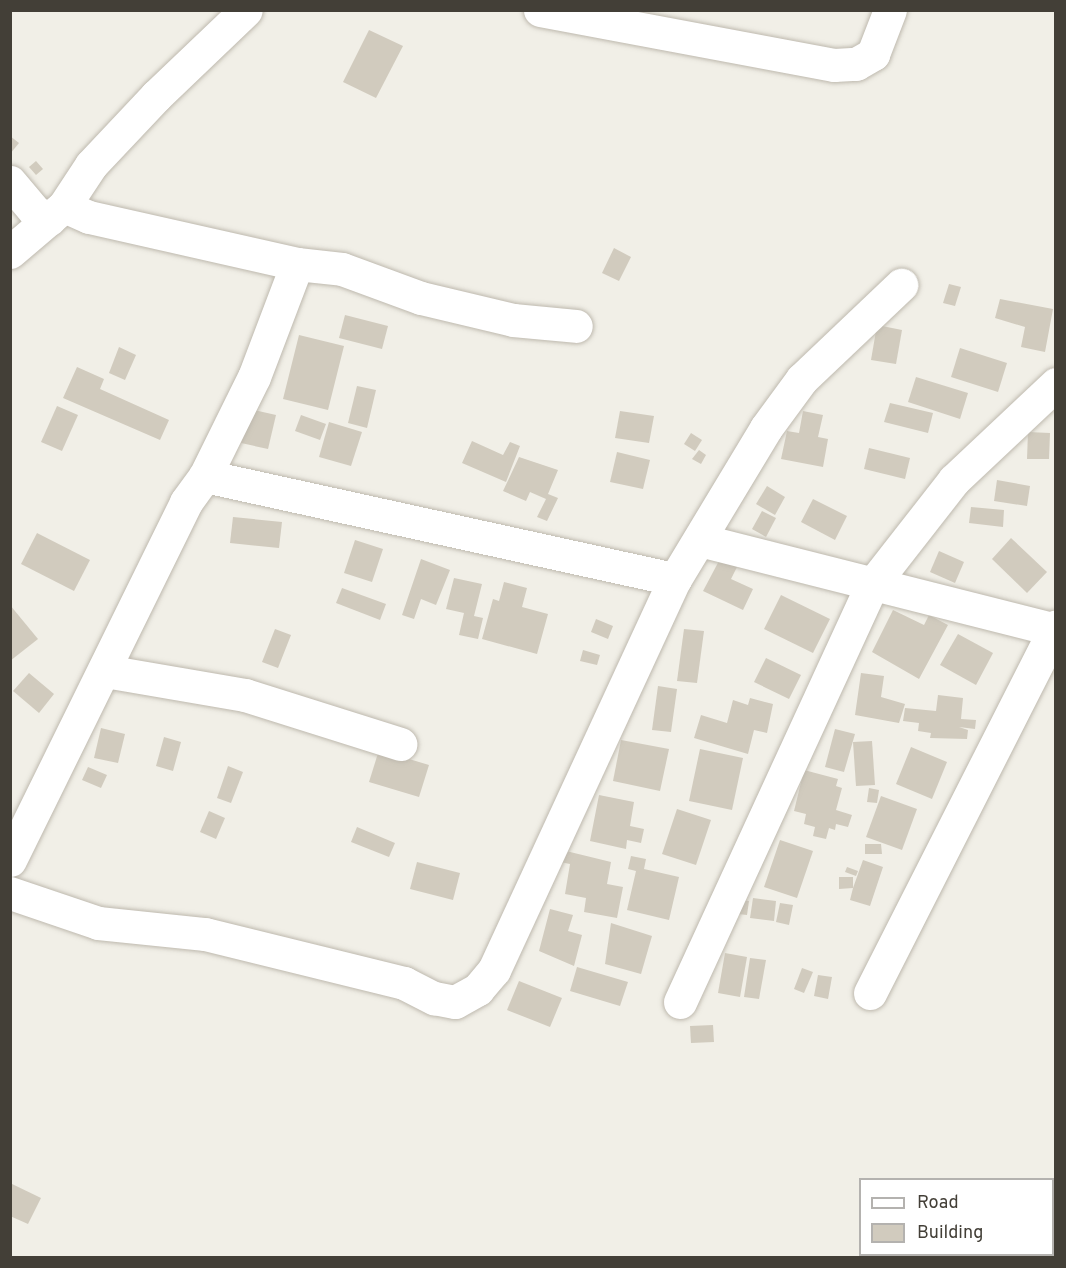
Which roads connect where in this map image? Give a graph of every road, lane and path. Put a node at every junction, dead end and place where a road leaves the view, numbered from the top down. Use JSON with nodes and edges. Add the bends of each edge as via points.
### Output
{"nodes":[{"id":1,"x":246,"y":10,"type":"edge"},
{"id":2,"x":540,"y":10,"type":"edge"},
{"id":3,"x":890,"y":10,"type":"edge"},
{"id":4,"x":10,"y":182,"type":"edge"},
{"id":5,"x":56,"y":212,"type":"junction"},
{"id":6,"x":10,"y":252,"type":"edge"},
{"id":7,"x":297,"y":264,"type":"junction"},
{"id":8,"x":901,"y":285,"type":"dead end"},
{"id":9,"x":576,"y":326,"type":"dead end"},
{"id":10,"x":1056,"y":384,"type":"edge"},
{"id":11,"x":206,"y":476,"type":"junction"},
{"id":12,"x":700,"y":540,"type":"junction"},
{"id":13,"x":675,"y":579,"type":"junction"},
{"id":14,"x":872,"y":585,"type":"junction"},
{"id":15,"x":1055,"y":629,"type":"edge"},
{"id":16,"x":105,"y":671,"type":"junction"},
{"id":17,"x":400,"y":744,"type":"dead end"},
{"id":18,"x":11,"y":859,"type":"edge"},
{"id":19,"x":10,"y":892,"type":"edge"},
{"id":20,"x":870,"y":993,"type":"dead end"},
{"id":21,"x":680,"y":1002,"type":"dead end"}],
"edges":[{"from":1,"to":5,"type":"street","via":[[91,165]]},
{"from":2,"to":3,"type":"street","via":[[834,65],[856,63],[873,54]]},
{"from":4,"to":5,"type":"street","via":[[35,212]]},
{"from":5,"to":6,"type":"street"},
{"from":5,"to":7,"type":"street"},
{"from":7,"to":9,"type":"street","via":[[342,269],[421,298],[513,320]]},
{"from":7,"to":11,"type":"street","via":[[254,377]]},
{"from":8,"to":12,"type":"street","via":[[802,380],[766,428]]},
{"from":10,"to":14,"type":"street","via":[[954,480]]},
{"from":11,"to":13,"type":"street"},
{"from":11,"to":16,"type":"street","via":[[186,502]]},
{"from":12,"to":13,"type":"street"},
{"from":12,"to":14,"type":"street"},
{"from":13,"to":19,"type":"street","via":[[494,970],[478,989],[455,1002],[434,998],[404,983],[205,934],[98,923]]},
{"from":14,"to":15,"type":"street"},
{"from":14,"to":21,"type":"street"},
{"from":15,"to":20,"type":"street"},
{"from":16,"to":17,"type":"street","via":[[246,695]]},
{"from":16,"to":18,"type":"street"}]}
